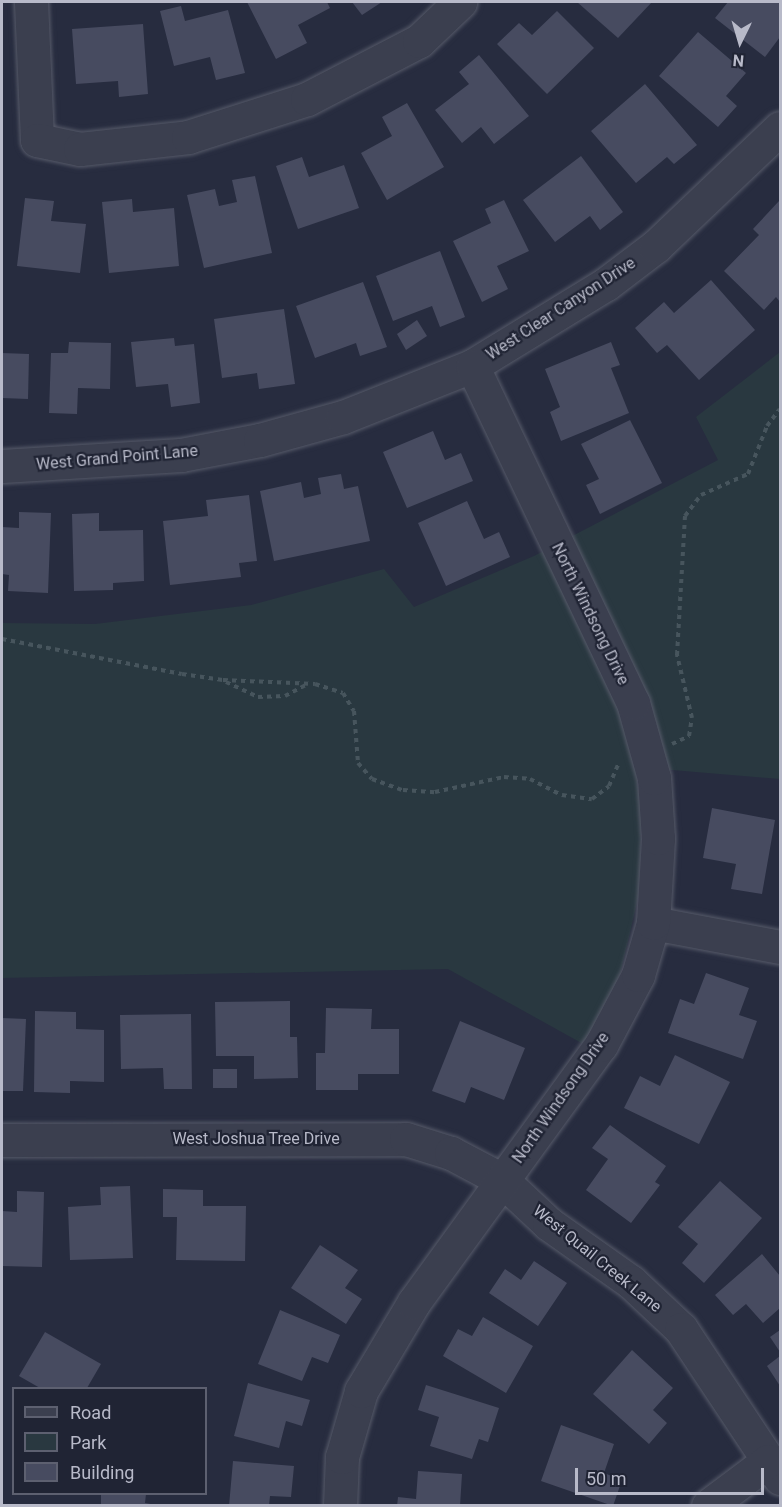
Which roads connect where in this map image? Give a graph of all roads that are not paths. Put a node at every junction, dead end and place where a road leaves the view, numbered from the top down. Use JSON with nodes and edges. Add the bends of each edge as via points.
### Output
{"nodes":[{"id":1,"x":31,"y":2,"type":"edge"},
{"id":2,"x":460,"y":2,"type":"edge"},
{"id":3,"x":780,"y":128,"type":"edge"},
{"id":4,"x":471,"y":366,"type":"junction"},
{"id":5,"x":2,"y":466,"type":"edge"},
{"id":6,"x":653,"y":923,"type":"junction"},
{"id":7,"x":780,"y":947,"type":"edge"},
{"id":8,"x":2,"y":1140,"type":"edge"},
{"id":9,"x":502,"y":1180,"type":"junction"},
{"id":10,"x":774,"y":1470,"type":"edge"},
{"id":11,"x":340,"y":1506,"type":"edge"},
{"id":12,"x":708,"y":1506,"type":"edge"}],
"edges":[{"from":1,"to":2,"type":"street","via":[[37,140],[80,149],[188,138],[296,103],[419,41]]},
{"from":3,"to":4,"type":"street","name":"West Clear Canyon Drive","via":[[656,246],[606,284]]},
{"from":4,"to":5,"type":"street","name":"West Grand Point Lane","via":[[343,417],[260,440],[181,455]]},
{"from":4,"to":6,"type":"street","name":"North Windsong Drive","via":[[633,703],[647,747],[658,838]]},
{"from":6,"to":7,"type":"street"},
{"from":6,"to":9,"type":"street","name":"North Windsong Drive","via":[[638,975],[601,1045]]},
{"from":8,"to":9,"type":"street","name":"West Joshua Tree Drive","via":[[406,1139],[450,1153]]},
{"from":9,"to":10,"type":"street","name":"West Quail Creek Lane","via":[[549,1224],[631,1282],[681,1329]]},
{"from":9,"to":11,"type":"street","name":"North Windsong Drive","via":[[414,1302],[361,1391],[342,1457]]},
{"from":10,"to":12,"type":"street","name":"West Quail Creek Lane"}]}
